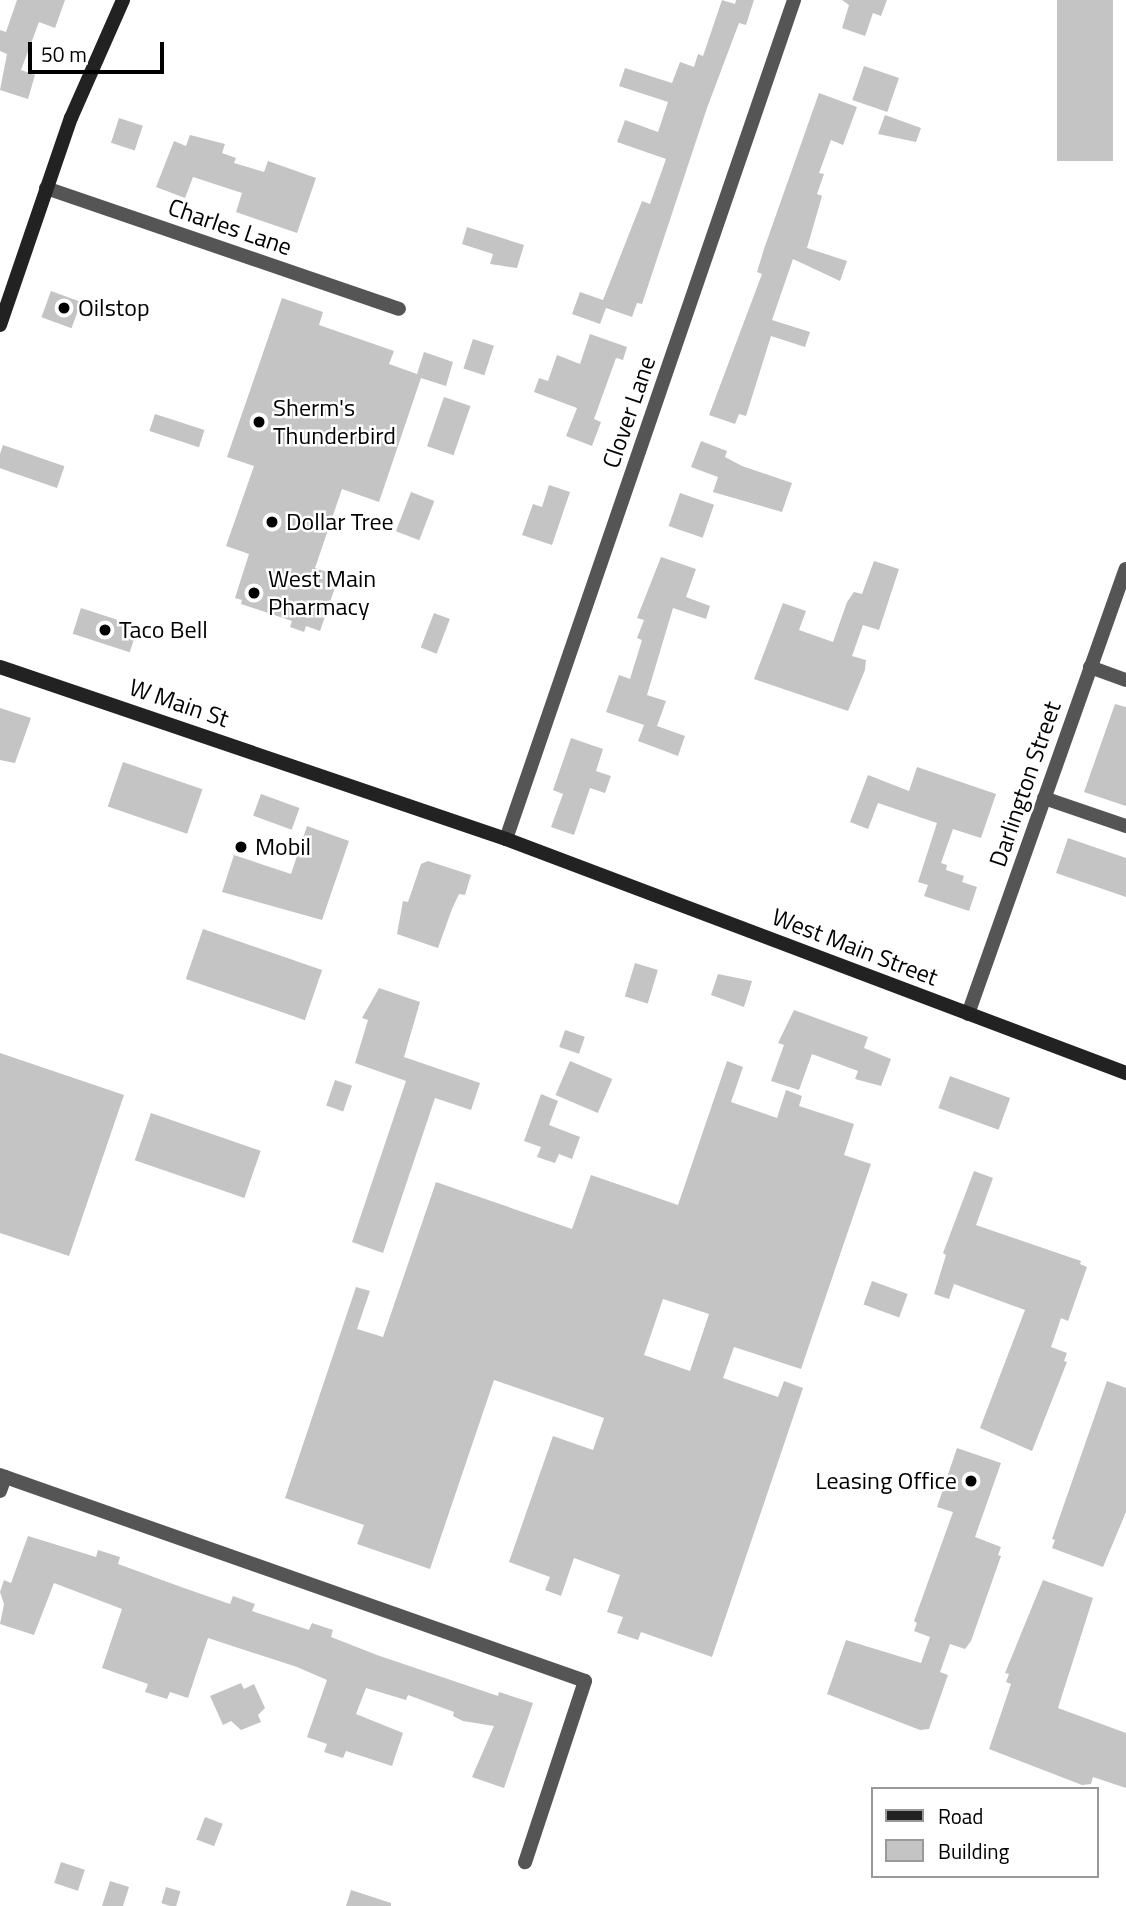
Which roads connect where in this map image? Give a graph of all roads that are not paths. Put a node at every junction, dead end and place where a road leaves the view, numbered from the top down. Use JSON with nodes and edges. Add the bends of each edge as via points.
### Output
{"nodes":[{"id":1,"x":123,"y":0,"type":"edge"},
{"id":2,"x":794,"y":0,"type":"edge"},
{"id":3,"x":46,"y":188,"type":"junction"},
{"id":4,"x":399,"y":309,"type":"dead end"},
{"id":5,"x":0,"y":325,"type":"edge"},
{"id":6,"x":1126,"y":569,"type":"edge"},
{"id":7,"x":0,"y":667,"type":"edge"},
{"id":8,"x":1090,"y":667,"type":"junction"},
{"id":9,"x":1126,"y":680,"type":"edge"},
{"id":10,"x":1044,"y":797,"type":"junction"},
{"id":11,"x":1126,"y":826,"type":"edge"},
{"id":12,"x":506,"y":839,"type":"junction"},
{"id":13,"x":968,"y":1014,"type":"junction"},
{"id":14,"x":1126,"y":1073,"type":"edge"},
{"id":15,"x":2,"y":1481,"type":"edge"},
{"id":16,"x":525,"y":1862,"type":"dead end"}],
"edges":[{"from":1,"to":3,"type":"main road"},
{"from":2,"to":12,"type":"street","name":"Clover Lane"},
{"from":3,"to":4,"type":"street","name":"Charles Lane"},
{"from":3,"to":5,"type":"main road"},
{"from":6,"to":8,"type":"street","name":"Darlington Street"},
{"from":7,"to":12,"type":"main road","name":"W Main St"},
{"from":8,"to":9,"type":"street"},
{"from":8,"to":10,"type":"street","name":"Darlington Street"},
{"from":10,"to":11,"type":"street"},
{"from":10,"to":13,"type":"street","name":"Darlington Street"},
{"from":12,"to":13,"type":"main road","name":"West Main Street"},
{"from":13,"to":14,"type":"main road","name":"West Main Street"},
{"from":15,"to":16,"type":"street","via":[[585,1681]]}]}
